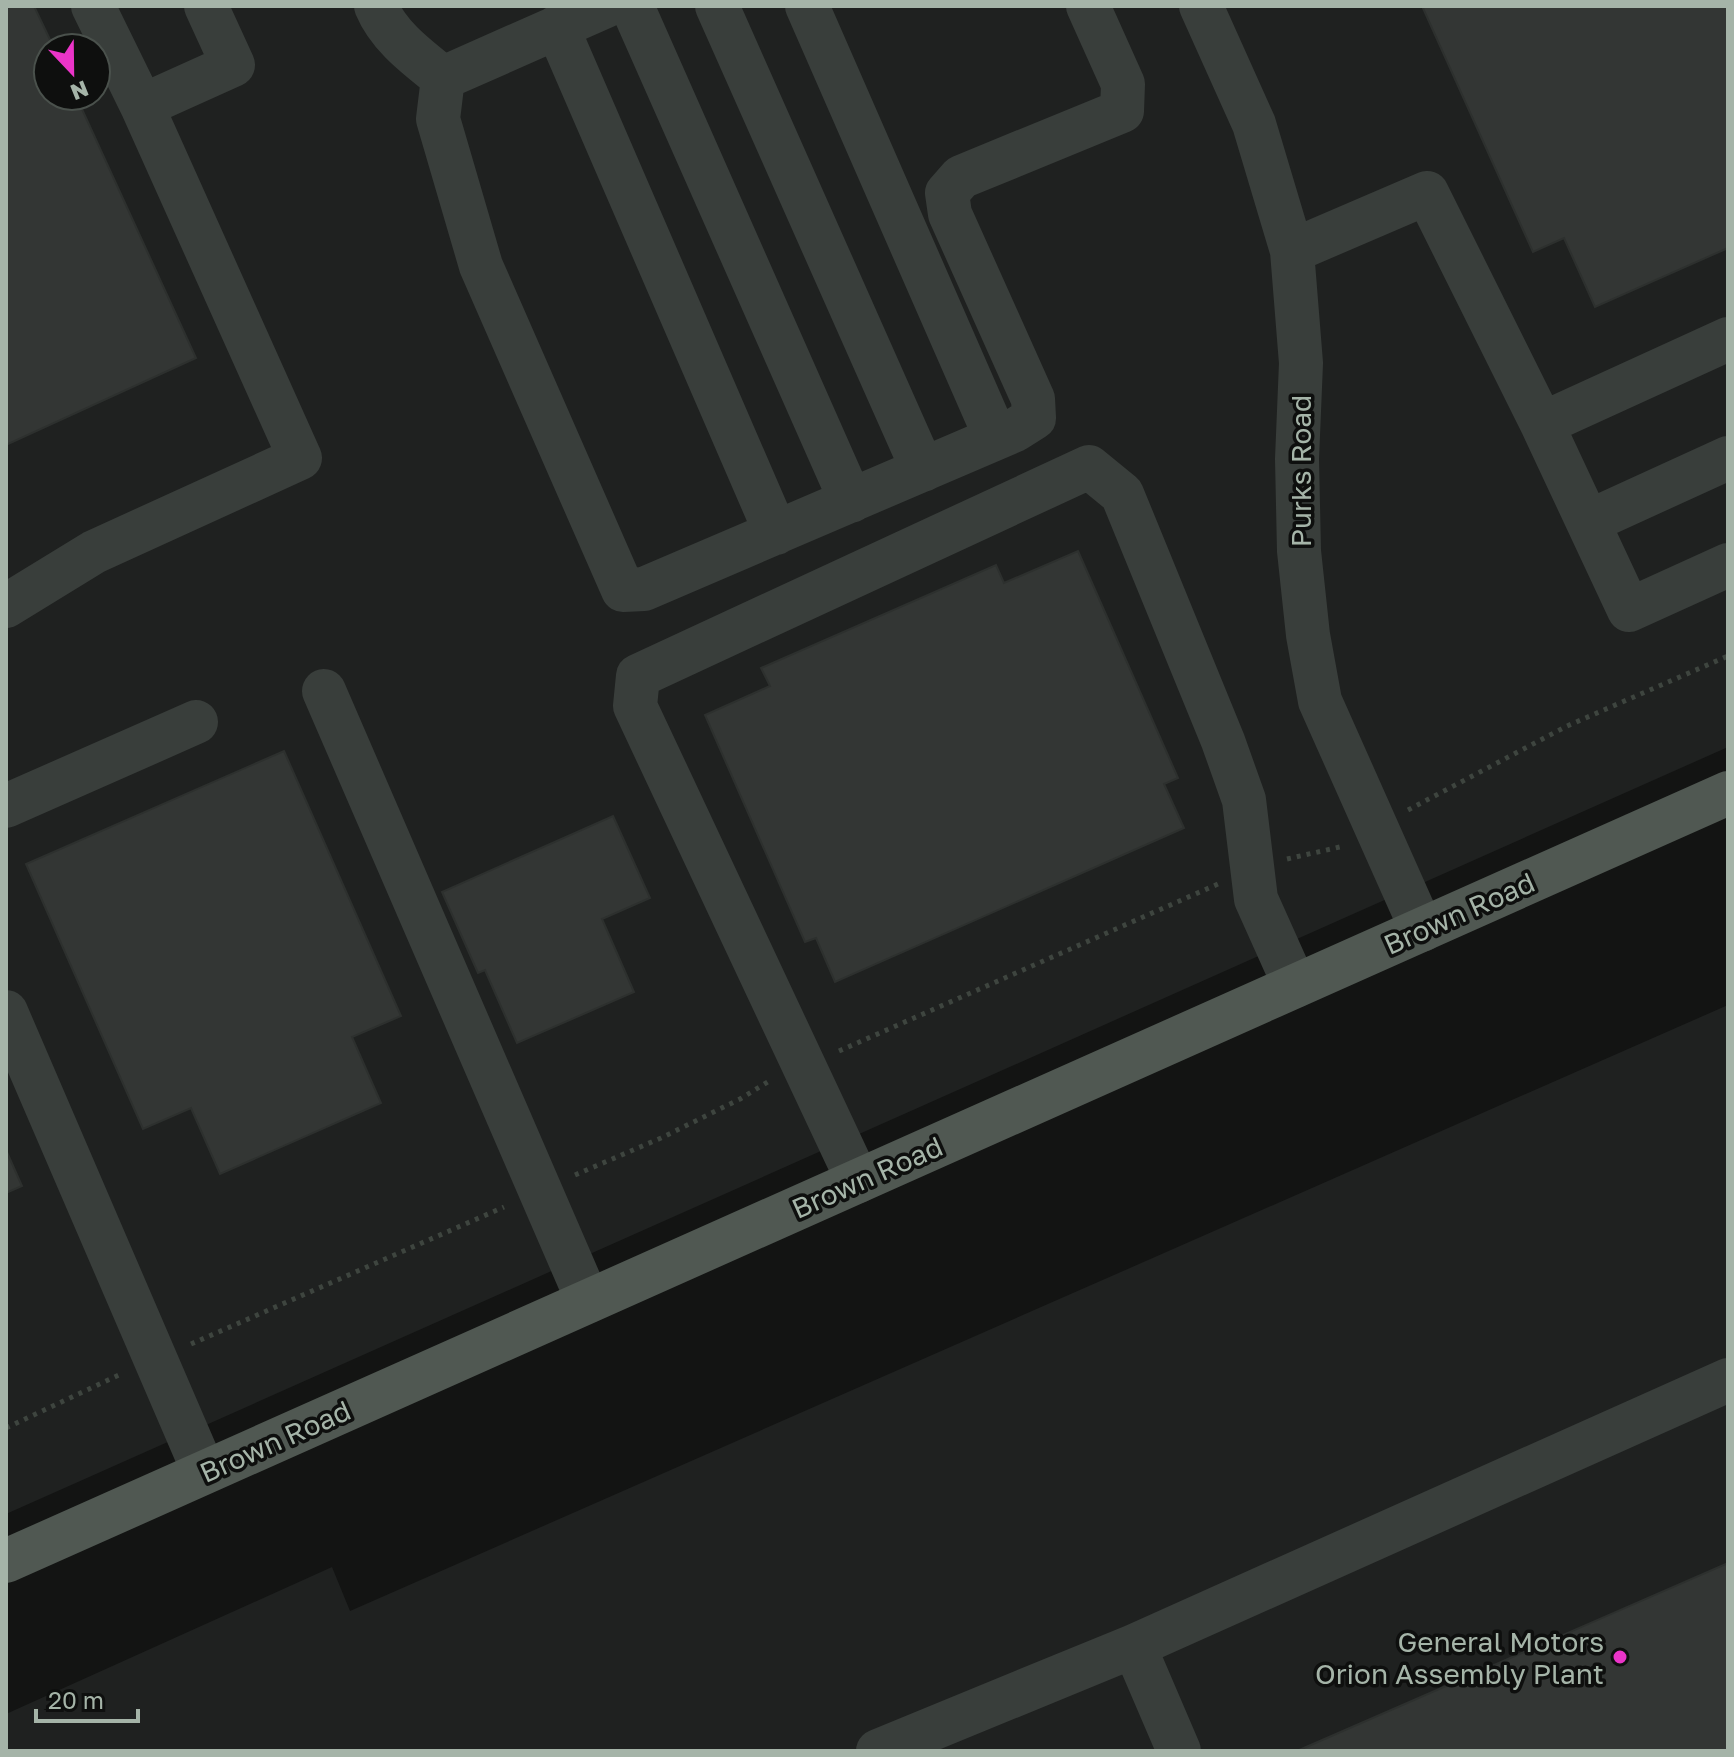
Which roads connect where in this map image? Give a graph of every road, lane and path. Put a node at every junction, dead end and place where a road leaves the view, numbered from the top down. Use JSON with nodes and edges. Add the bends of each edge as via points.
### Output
{"nodes":[{"id":1,"x":93,"y":6,"type":"edge"},
{"id":2,"x":206,"y":6,"type":"edge"},
{"id":3,"x":376,"y":6,"type":"edge"},
{"id":4,"x":606,"y":6,"type":"edge"},
{"id":5,"x":632,"y":6,"type":"edge"},
{"id":6,"x":717,"y":6,"type":"edge"},
{"id":7,"x":807,"y":6,"type":"edge"},
{"id":8,"x":1088,"y":6,"type":"edge"},
{"id":9,"x":1201,"y":6,"type":"edge"},
{"id":10,"x":557,"y":27,"type":"junction"},
{"id":11,"x":443,"y":78,"type":"junction"},
{"id":12,"x":142,"y":106,"type":"junction"},
{"id":13,"x":1292,"y":251,"type":"junction"},
{"id":14,"x":1728,"y":339,"type":"edge"},
{"id":15,"x":1542,"y":424,"type":"junction"},
{"id":16,"x":996,"y":438,"type":"junction"},
{"id":17,"x":1728,"y":458,"type":"edge"},
{"id":18,"x":923,"y":470,"type":"junction"},
{"id":19,"x":851,"y":501,"type":"junction"},
{"id":20,"x":1588,"y":522,"type":"junction"},
{"id":21,"x":776,"y":533,"type":"junction"},
{"id":22,"x":1728,"y":565,"type":"edge"},
{"id":23,"x":6,"y":606,"type":"edge"},
{"id":24,"x":1728,"y":656,"type":"edge"},
{"id":25,"x":324,"y":691,"type":"dead end"},
{"id":26,"x":196,"y":722,"type":"dead end"},
{"id":27,"x":1728,"y":793,"type":"edge"},
{"id":28,"x":6,"y":806,"type":"edge"},
{"id":29,"x":1377,"y":828,"type":"junction"},
{"id":30,"x":1253,"y":869,"type":"junction"},
{"id":31,"x":1422,"y":930,"type":"junction"},
{"id":32,"x":1295,"y":986,"type":"junction"},
{"id":33,"x":6,"y":1012,"type":"edge"},
{"id":34,"x":804,"y":1066,"type":"junction"},
{"id":35,"x":858,"y":1181,"type":"junction"},
{"id":36,"x":541,"y":1191,"type":"junction"},
{"id":37,"x":588,"y":1301,"type":"junction"},
{"id":38,"x":156,"y":1359,"type":"junction"},
{"id":39,"x":1728,"y":1380,"type":"edge"},
{"id":40,"x":6,"y":1428,"type":"edge"},
{"id":41,"x":204,"y":1472,"type":"junction"},
{"id":42,"x":6,"y":1561,"type":"edge"},
{"id":43,"x":1134,"y":1646,"type":"junction"},
{"id":44,"x":878,"y":1751,"type":"edge"},
{"id":45,"x":1179,"y":1751,"type":"edge"}],
"edges":[{"from":1,"to":12,"type":"street"},
{"from":2,"to":12,"type":"street","via":[[233,65]]},
{"from":3,"to":11,"type":"street","via":[[406,48]]},
{"from":4,"to":10,"type":"street"},
{"from":5,"to":19,"type":"street"},
{"from":6,"to":18,"type":"street"},
{"from":7,"to":16,"type":"street"},
{"from":8,"to":16,"type":"street","via":[[1123,84],[1122,111],[961,177],[947,193],[950,214],[1033,399],[1034,418]]},
{"from":9,"to":13,"type":"street","name":"Purks Road","via":[[1254,124]]},
{"from":10,"to":11,"type":"street"},
{"from":10,"to":21,"type":"street"},
{"from":11,"to":21,"type":"street","via":[[438,119],[481,266],[623,590],[644,589]]},
{"from":12,"to":23,"type":"street","via":[[300,458],[94,552]]},
{"from":13,"to":15,"type":"street","via":[[1427,193]]},
{"from":13,"to":29,"type":"street","name":"Purks Road","via":[[1301,363],[1299,551],[1308,635],[1320,701]]},
{"from":14,"to":15,"type":"street"},
{"from":15,"to":20,"type":"street"},
{"from":16,"to":18,"type":"street"},
{"from":17,"to":20,"type":"street"},
{"from":18,"to":19,"type":"street"},
{"from":19,"to":21,"type":"street"},
{"from":20,"to":22,"type":"street","via":[[1629,610]]},
{"from":24,"to":29,"type":"path","via":[[1567,726]]},
{"from":25,"to":36,"type":"street"},
{"from":26,"to":28,"type":"street"},
{"from":27,"to":31,"type":"main road","name":"Brown Road"},
{"from":29,"to":30,"type":"path","via":[[1336,848]]},
{"from":29,"to":31,"type":"street","name":"Purks Road"},
{"from":30,"to":32,"type":"street","via":[[1256,899]]},
{"from":30,"to":34,"type":"path"},
{"from":30,"to":34,"type":"street","via":[[1244,800],[1140,537],[1122,494],[1089,467],[638,676],[635,706]]},
{"from":31,"to":32,"type":"main road","name":"Brown Road"},
{"from":32,"to":35,"type":"main road","name":"Brown Road"},
{"from":33,"to":38,"type":"street"},
{"from":34,"to":35,"type":"street"},
{"from":34,"to":36,"type":"path"},
{"from":35,"to":37,"type":"main road","name":"Brown Road"},
{"from":36,"to":37,"type":"street"},
{"from":36,"to":38,"type":"path"},
{"from":37,"to":41,"type":"main road","name":"Brown Road"},
{"from":38,"to":40,"type":"path"},
{"from":38,"to":41,"type":"street"},
{"from":39,"to":43,"type":"street"},
{"from":41,"to":42,"type":"main road","name":"Brown Road"},
{"from":43,"to":44,"type":"street"},
{"from":43,"to":45,"type":"street"}]}
